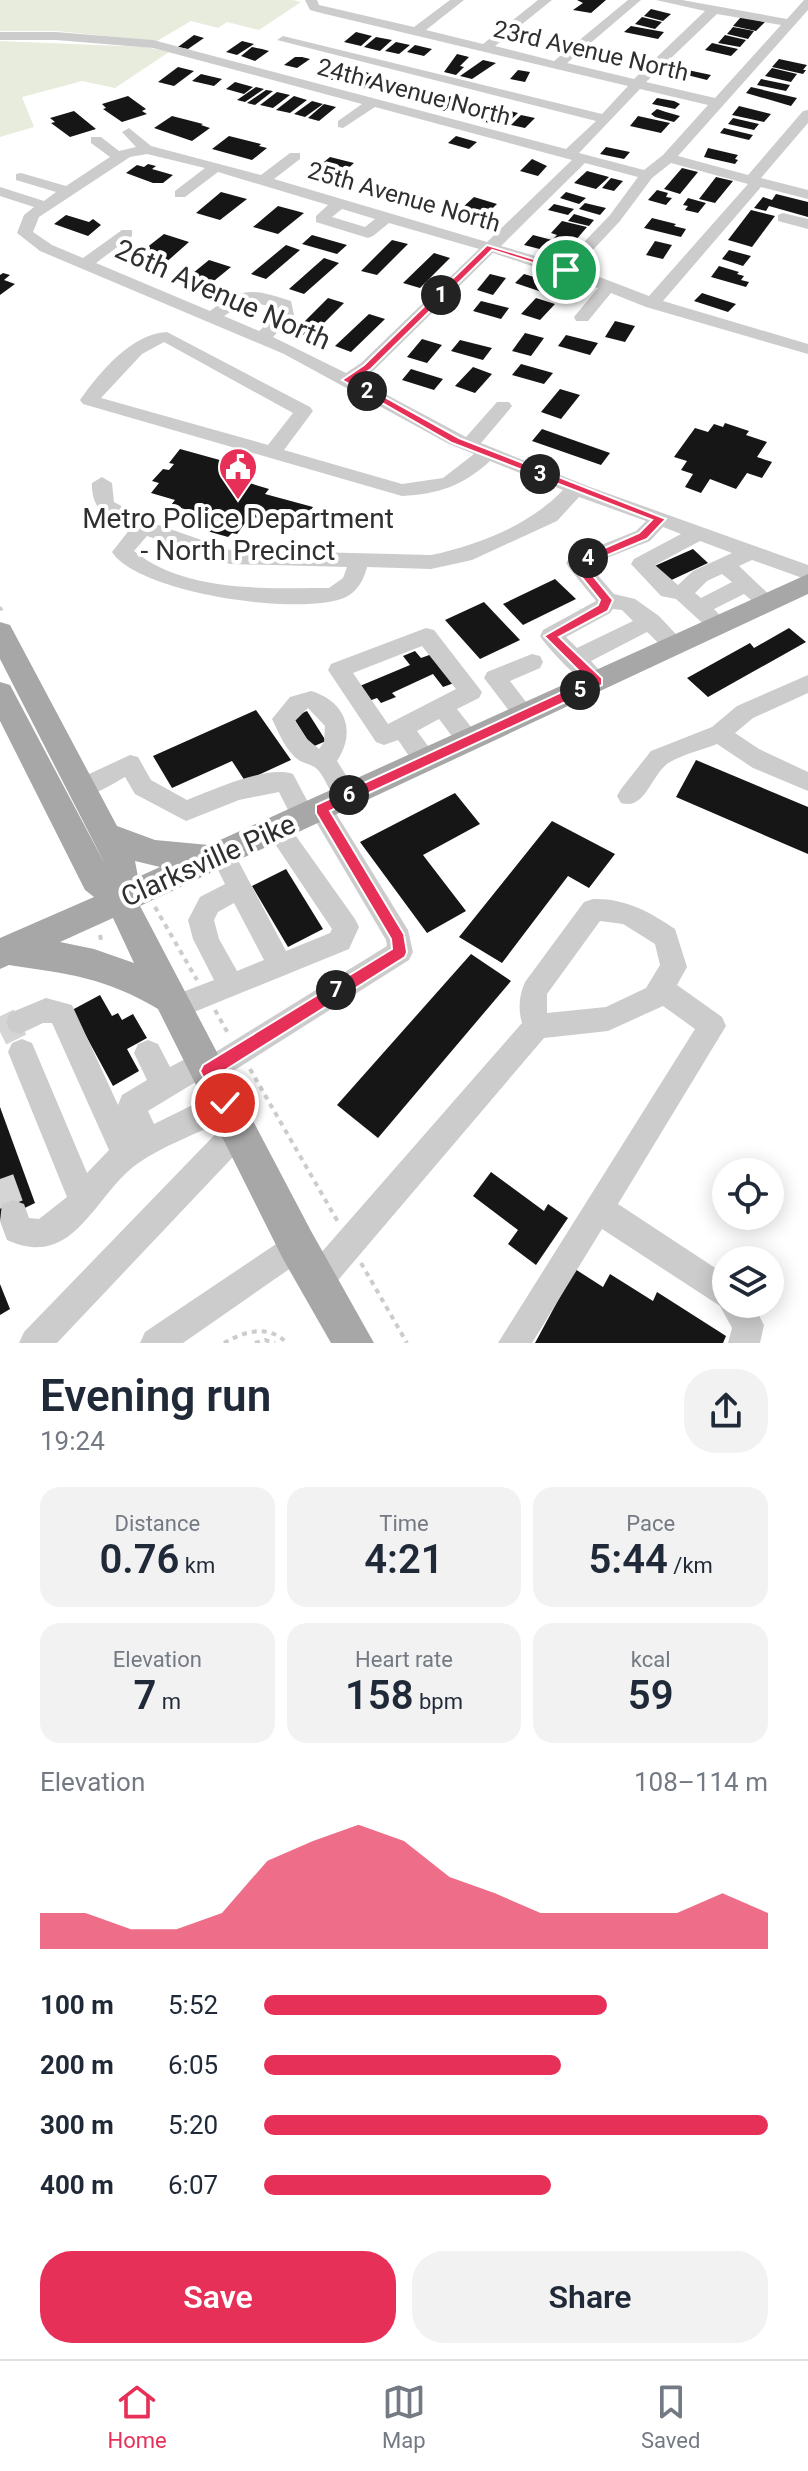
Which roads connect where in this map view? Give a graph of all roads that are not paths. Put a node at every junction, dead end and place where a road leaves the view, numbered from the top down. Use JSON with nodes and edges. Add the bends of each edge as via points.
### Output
{"nodes":[{"id":1,"x":458,"y":0,"type":"edge"},
{"id":2,"x":546,"y":0,"type":"edge"},
{"id":3,"x":635,"y":0,"type":"edge"},
{"id":4,"x":662,"y":0,"type":"edge"},
{"id":5,"x":808,"y":3,"type":"edge"},
{"id":6,"x":313,"y":4,"type":"edge"},
{"id":7,"x":714,"y":10,"type":"junction"},
{"id":8,"x":790,"y":23,"type":"junction"},
{"id":9,"x":416,"y":32,"type":"junction"},
{"id":10,"x":0,"y":36,"type":"edge"},
{"id":11,"x":283,"y":40,"type":"dead end"},
{"id":12,"x":485,"y":48,"type":"junction"},
{"id":13,"x":557,"y":65,"type":"junction"},
{"id":14,"x":635,"y":85,"type":"junction"},
{"id":15,"x":372,"y":103,"type":"junction"},
{"id":16,"x":717,"y":103,"type":"junction"},
{"id":17,"x":808,"y":114,"type":"edge"},
{"id":18,"x":605,"y":119,"type":"junction"},
{"id":19,"x":343,"y":124,"type":"dead end"},
{"id":20,"x":129,"y":132,"type":"dead end"},
{"id":21,"x":96,"y":140,"type":"dead end"},
{"id":22,"x":147,"y":150,"type":"junction"},
{"id":23,"x":295,"y":156,"type":"dead end"},
{"id":24,"x":118,"y":157,"type":"junction"},
{"id":25,"x":574,"y":157,"type":"junction"},
{"id":26,"x":668,"y":158,"type":"junction"},
{"id":27,"x":216,"y":167,"type":"junction"},
{"id":28,"x":647,"y":175,"type":"junction"},
{"id":29,"x":21,"y":177,"type":"dead end"},
{"id":30,"x":264,"y":180,"type":"junction"},
{"id":31,"x":755,"y":181,"type":"junction"},
{"id":32,"x":0,"y":191,"type":"edge"},
{"id":33,"x":67,"y":191,"type":"junction"},
{"id":34,"x":180,"y":194,"type":"dead end"},
{"id":35,"x":808,"y":195,"type":"edge"},
{"id":36,"x":339,"y":203,"type":"junction"},
{"id":37,"x":45,"y":206,"type":"junction"},
{"id":38,"x":387,"y":216,"type":"junction"},
{"id":39,"x":783,"y":218,"type":"dead end"},
{"id":40,"x":808,"y":224,"type":"edge"},
{"id":41,"x":127,"y":233,"type":"dead end"},
{"id":42,"x":490,"y":247,"type":"junction"},
{"id":43,"x":85,"y":264,"type":"junction"},
{"id":44,"x":566,"y":270,"type":"junction"},
{"id":45,"x":608,"y":286,"type":"junction"},
{"id":46,"x":652,"y":303,"type":"junction"},
{"id":47,"x":212,"y":317,"type":"junction"},
{"id":48,"x":582,"y":317,"type":"dead end"},
{"id":49,"x":261,"y":338,"type":"junction"},
{"id":50,"x":808,"y":349,"type":"edge"},
{"id":51,"x":347,"y":380,"type":"junction"},
{"id":52,"x":503,"y":406,"type":"dead end"},
{"id":53,"x":478,"y":449,"type":"junction"},
{"id":54,"x":273,"y":452,"type":"junction"},
{"id":55,"x":102,"y":483,"type":"dead end"},
{"id":56,"x":576,"y":488,"type":"junction"},
{"id":57,"x":660,"y":519,"type":"junction"},
{"id":58,"x":144,"y":526,"type":"junction"},
{"id":59,"x":699,"y":533,"type":"junction"},
{"id":60,"x":751,"y":552,"type":"junction"},
{"id":61,"x":358,"y":561,"type":"junction"},
{"id":62,"x":725,"y":565,"type":"junction"},
{"id":63,"x":808,"y":573,"type":"edge"},
{"id":64,"x":808,"y":583,"type":"edge"},
{"id":65,"x":682,"y":593,"type":"junction"},
{"id":66,"x":756,"y":593,"type":"junction"},
{"id":67,"x":607,"y":600,"type":"junction"},
{"id":68,"x":709,"y":616,"type":"junction"},
{"id":69,"x":651,"y":621,"type":"junction"},
{"id":70,"x":0,"y":632,"type":"edge"},
{"id":71,"x":675,"y":645,"type":"junction"},
{"id":72,"x":573,"y":660,"type":"junction"},
{"id":73,"x":532,"y":662,"type":"dead end"},
{"id":74,"x":598,"y":681,"type":"junction"},
{"id":75,"x":808,"y":683,"type":"edge"},
{"id":76,"x":0,"y":693,"type":"edge"},
{"id":77,"x":442,"y":707,"type":"junction"},
{"id":78,"x":525,"y":715,"type":"junction"},
{"id":79,"x":402,"y":728,"type":"junction"},
{"id":80,"x":720,"y":733,"type":"junction"},
{"id":81,"x":470,"y":741,"type":"junction"},
{"id":82,"x":324,"y":760,"type":"dead end"},
{"id":83,"x":427,"y":761,"type":"junction"},
{"id":84,"x":808,"y":782,"type":"edge"},
{"id":85,"x":82,"y":788,"type":"junction"},
{"id":86,"x":629,"y":796,"type":"dead end"},
{"id":87,"x":312,"y":813,"type":"junction"},
{"id":88,"x":106,"y":835,"type":"junction"},
{"id":89,"x":217,"y":856,"type":"junction"},
{"id":90,"x":240,"y":889,"type":"junction"},
{"id":91,"x":132,"y":894,"type":"junction"},
{"id":92,"x":5,"y":952,"type":"edge"},
{"id":93,"x":280,"y":965,"type":"junction"},
{"id":94,"x":231,"y":985,"type":"junction"},
{"id":95,"x":660,"y":988,"type":"junction"},
{"id":96,"x":185,"y":1001,"type":"junction"},
{"id":97,"x":20,"y":1022,"type":"tunnel mouth"},
{"id":98,"x":537,"y":1026,"type":"junction"},
{"id":99,"x":22,"y":1052,"type":"dead end"},
{"id":100,"x":148,"y":1053,"type":"dead end"},
{"id":101,"x":223,"y":1083,"type":"junction"},
{"id":102,"x":164,"y":1085,"type":"junction"},
{"id":103,"x":136,"y":1149,"type":"junction"},
{"id":104,"x":83,"y":1200,"type":"junction"},
{"id":105,"x":598,"y":1209,"type":"junction"},
{"id":106,"x":13,"y":1215,"type":"tunnel mouth"},
{"id":107,"x":297,"y":1245,"type":"junction"},
{"id":108,"x":317,"y":1281,"type":"junction"},
{"id":109,"x":712,"y":1284,"type":"edge"},
{"id":110,"x":744,"y":1318,"type":"edge"},
{"id":111,"x":35,"y":1343,"type":"edge"},
{"id":112,"x":156,"y":1343,"type":"edge"},
{"id":113,"x":354,"y":1343,"type":"edge"},
{"id":114,"x":514,"y":1343,"type":"edge"},
{"id":115,"x":744,"y":1343,"type":"edge"}],
"edges":[{"from":1,"to":9,"type":"street"},
{"from":2,"to":12,"type":"street"},
{"from":3,"to":13,"type":"street"},
{"from":4,"to":7,"type":"street"},
{"from":5,"to":8,"type":"street"},
{"from":6,"to":9,"type":"street","name":"23rd Avenue North"},
{"from":7,"to":8,"type":"street"},
{"from":7,"to":14,"type":"street"},
{"from":8,"to":16,"type":"street"},
{"from":9,"to":12,"type":"street","name":"23rd Avenue North"},
{"from":10,"to":15,"type":"street","name":"24th Avenue North","via":[[153,44]]},
{"from":11,"to":18,"type":"street"},
{"from":12,"to":13,"type":"street","name":"23rd Avenue North"},
{"from":13,"to":14,"type":"street","name":"23rd Avenue North"},
{"from":14,"to":16,"type":"street","name":"23rd Avenue North"},
{"from":14,"to":18,"type":"street"},
{"from":15,"to":19,"type":"street"},
{"from":15,"to":25,"type":"street","name":"24th Avenue North"},
{"from":16,"to":26,"type":"street"},
{"from":17,"to":31,"type":"street"},
{"from":18,"to":25,"type":"street"},
{"from":20,"to":22,"type":"street"},
{"from":21,"to":24,"type":"street"},
{"from":22,"to":24,"type":"street"},
{"from":22,"to":27,"type":"street","name":"25th Avenue North"},
{"from":23,"to":30,"type":"street"},
{"from":24,"to":33,"type":"street"},
{"from":25,"to":28,"type":"street","name":"24th Avenue North"},
{"from":25,"to":42,"type":"street"},
{"from":26,"to":28,"type":"street"},
{"from":26,"to":31,"type":"street"},
{"from":27,"to":30,"type":"street","name":"25th Avenue North"},
{"from":27,"to":34,"type":"street"},
{"from":28,"to":44,"type":"street"},
{"from":29,"to":33,"type":"street"},
{"from":30,"to":36,"type":"street","name":"25th Avenue North"},
{"from":31,"to":35,"type":"street"},
{"from":31,"to":46,"type":"street"},
{"from":32,"to":37,"type":"street"},
{"from":33,"to":37,"type":"street"},
{"from":36,"to":38,"type":"street","name":"25th Avenue North"},
{"from":36,"to":38,"type":"street","via":[[321,219],[368,233]]},
{"from":37,"to":43,"type":"street","name":"26th Avenue North","via":[[27,222],[25,233]]},
{"from":38,"to":42,"type":"street","name":"25th Avenue North"},
{"from":39,"to":40,"type":"street"},
{"from":41,"to":43,"type":"street"},
{"from":42,"to":44,"type":"street","name":"25th Avenue North"},
{"from":42,"to":51,"type":"street","via":[[367,367]]},
{"from":43,"to":47,"type":"street","name":"26th Avenue North"},
{"from":44,"to":45,"type":"street","name":"25th Avenue North"},
{"from":45,"to":46,"type":"street","name":"25th Avenue North"},
{"from":45,"to":48,"type":"street"},
{"from":46,"to":50,"type":"street","name":"25th Avenue North"},
{"from":47,"to":49,"type":"street","name":"26th Avenue North"},
{"from":47,"to":49,"type":"street","via":[[247,294],[285,305],[286,315]]},
{"from":49,"to":51,"type":"street","name":"26th Avenue North"},
{"from":51,"to":53,"type":"street","name":"26th Avenue North"},
{"from":52,"to":53,"type":"street"},
{"from":53,"to":54,"type":"street","via":[[461,478],[435,488],[402,490]]},
{"from":53,"to":56,"type":"street","name":"26th Avenue North"},
{"from":54,"to":54,"type":"street","via":[[101,403],[89,400],[146,340],[167,337],[304,411]]},
{"from":55,"to":58,"type":"street","via":[[100,493],[109,509]]},
{"from":56,"to":57,"type":"street","name":"26th Avenue North"},
{"from":56,"to":61,"type":"street","via":[[550,516],[465,555],[431,562]]},
{"from":57,"to":59,"type":"street","name":"26th Avenue North"},
{"from":57,"to":67,"type":"street","via":[[643,536],[576,563]]},
{"from":58,"to":61,"type":"street","via":[[204,552],[230,557]]},
{"from":58,"to":61,"type":"street","via":[[122,552],[129,559],[210,589],[330,595],[348,587]]},
{"from":59,"to":60,"type":"street","name":"26th Avenue North"},
{"from":59,"to":65,"type":"street","via":[[641,564],[668,591]]},
{"from":60,"to":62,"type":"street"},
{"from":60,"to":63,"type":"street","name":"26th Avenue North"},
{"from":62,"to":65,"type":"street","via":[[700,576]]},
{"from":62,"to":66,"type":"street"},
{"from":64,"to":66,"type":"main road","name":"Clarksville Pike"},
{"from":65,"to":68,"type":"street"},
{"from":66,"to":68,"type":"main road","name":"Clarksville Pike"},
{"from":67,"to":69,"type":"street","via":[[628,604]]},
{"from":67,"to":72,"type":"street","via":[[603,608],[551,636]]},
{"from":68,"to":71,"type":"main road","name":"Clarksville Pike"},
{"from":69,"to":71,"type":"street"},
{"from":69,"to":72,"type":"street"},
{"from":70,"to":85,"type":"main road"},
{"from":71,"to":74,"type":"main road","name":"Clarksville Pike"},
{"from":72,"to":74,"type":"street"},
{"from":73,"to":78,"type":"street","via":[[495,678]]},
{"from":74,"to":78,"type":"main road","name":"Clarksville Pike"},
{"from":75,"to":80,"type":"street","via":[[745,712]]},
{"from":76,"to":91,"type":"main road","via":[[96,880]]},
{"from":77,"to":79,"type":"street"},
{"from":77,"to":79,"type":"street","via":[[471,692],[426,636],[339,670],[384,736]]},
{"from":77,"to":81,"type":"street"},
{"from":78,"to":81,"type":"main road","name":"Clarksville Pike"},
{"from":79,"to":83,"type":"street"},
{"from":80,"to":84,"type":"street","via":[[751,758]]},
{"from":80,"to":86,"type":"street","via":[[659,757]]},
{"from":81,"to":83,"type":"main road","name":"Clarksville Pike"},
{"from":82,"to":87,"type":"street"},
{"from":83,"to":87,"type":"main road","name":"Clarksville Pike"},
{"from":85,"to":87,"type":"street","via":[[130,764],[143,787],[186,811],[236,791],[285,781]]},
{"from":85,"to":88,"type":"main road"},
{"from":87,"to":89,"type":"main road","name":"Clarksville Pike"},
{"from":87,"to":93,"type":"street","via":[[303,865],[346,927],[340,941]]},
{"from":87,"to":101,"type":"street","via":[[399,938],[400,952]]},
{"from":88,"to":89,"type":"main road","via":[[134,848],[179,857]]},
{"from":88,"to":91,"type":"main road"},
{"from":89,"to":90,"type":"street"},
{"from":89,"to":91,"type":"main road","name":"Clarksville Pike"},
{"from":90,"to":93,"type":"street"},
{"from":90,"to":94,"type":"street","via":[[214,901],[203,911],[201,922]]},
{"from":91,"to":92,"type":"main road","name":"Clarksville Pike"},
{"from":91,"to":96,"type":"main road"},
{"from":92,"to":96,"type":"main road","via":[[93,961]]},
{"from":93,"to":94,"type":"street"},
{"from":94,"to":96,"type":"street"},
{"from":95,"to":98,"type":"street","via":[[655,997],[608,1019]]},
{"from":95,"to":98,"type":"street","via":[[674,967],[666,937],[636,917],[612,909],[593,910],[534,991]]},
{"from":95,"to":105,"type":"street","via":[[712,1026]]},
{"from":96,"to":101,"type":"main road"},
{"from":97,"to":103,"type":"street","via":[[45,1010],[62,1014]]},
{"from":98,"to":108,"type":"street"},
{"from":99,"to":104,"type":"street"},
{"from":100,"to":102,"type":"street"},
{"from":101,"to":102,"type":"street"},
{"from":101,"to":103,"type":"street","via":[[206,1116]]},
{"from":101,"to":107,"type":"main road"},
{"from":101,"to":111,"type":"street"},
{"from":102,"to":103,"type":"street","via":[[132,1105]]},
{"from":103,"to":104,"type":"street"},
{"from":104,"to":106,"type":"street","via":[[47,1232],[29,1235],[18,1229]]},
{"from":105,"to":109,"type":"street"},
{"from":105,"to":114,"type":"street"},
{"from":107,"to":108,"type":"main road"},
{"from":107,"to":112,"type":"street"},
{"from":108,"to":113,"type":"main road"},
{"from":110,"to":115,"type":"street","via":[[748,1325]]}]}
